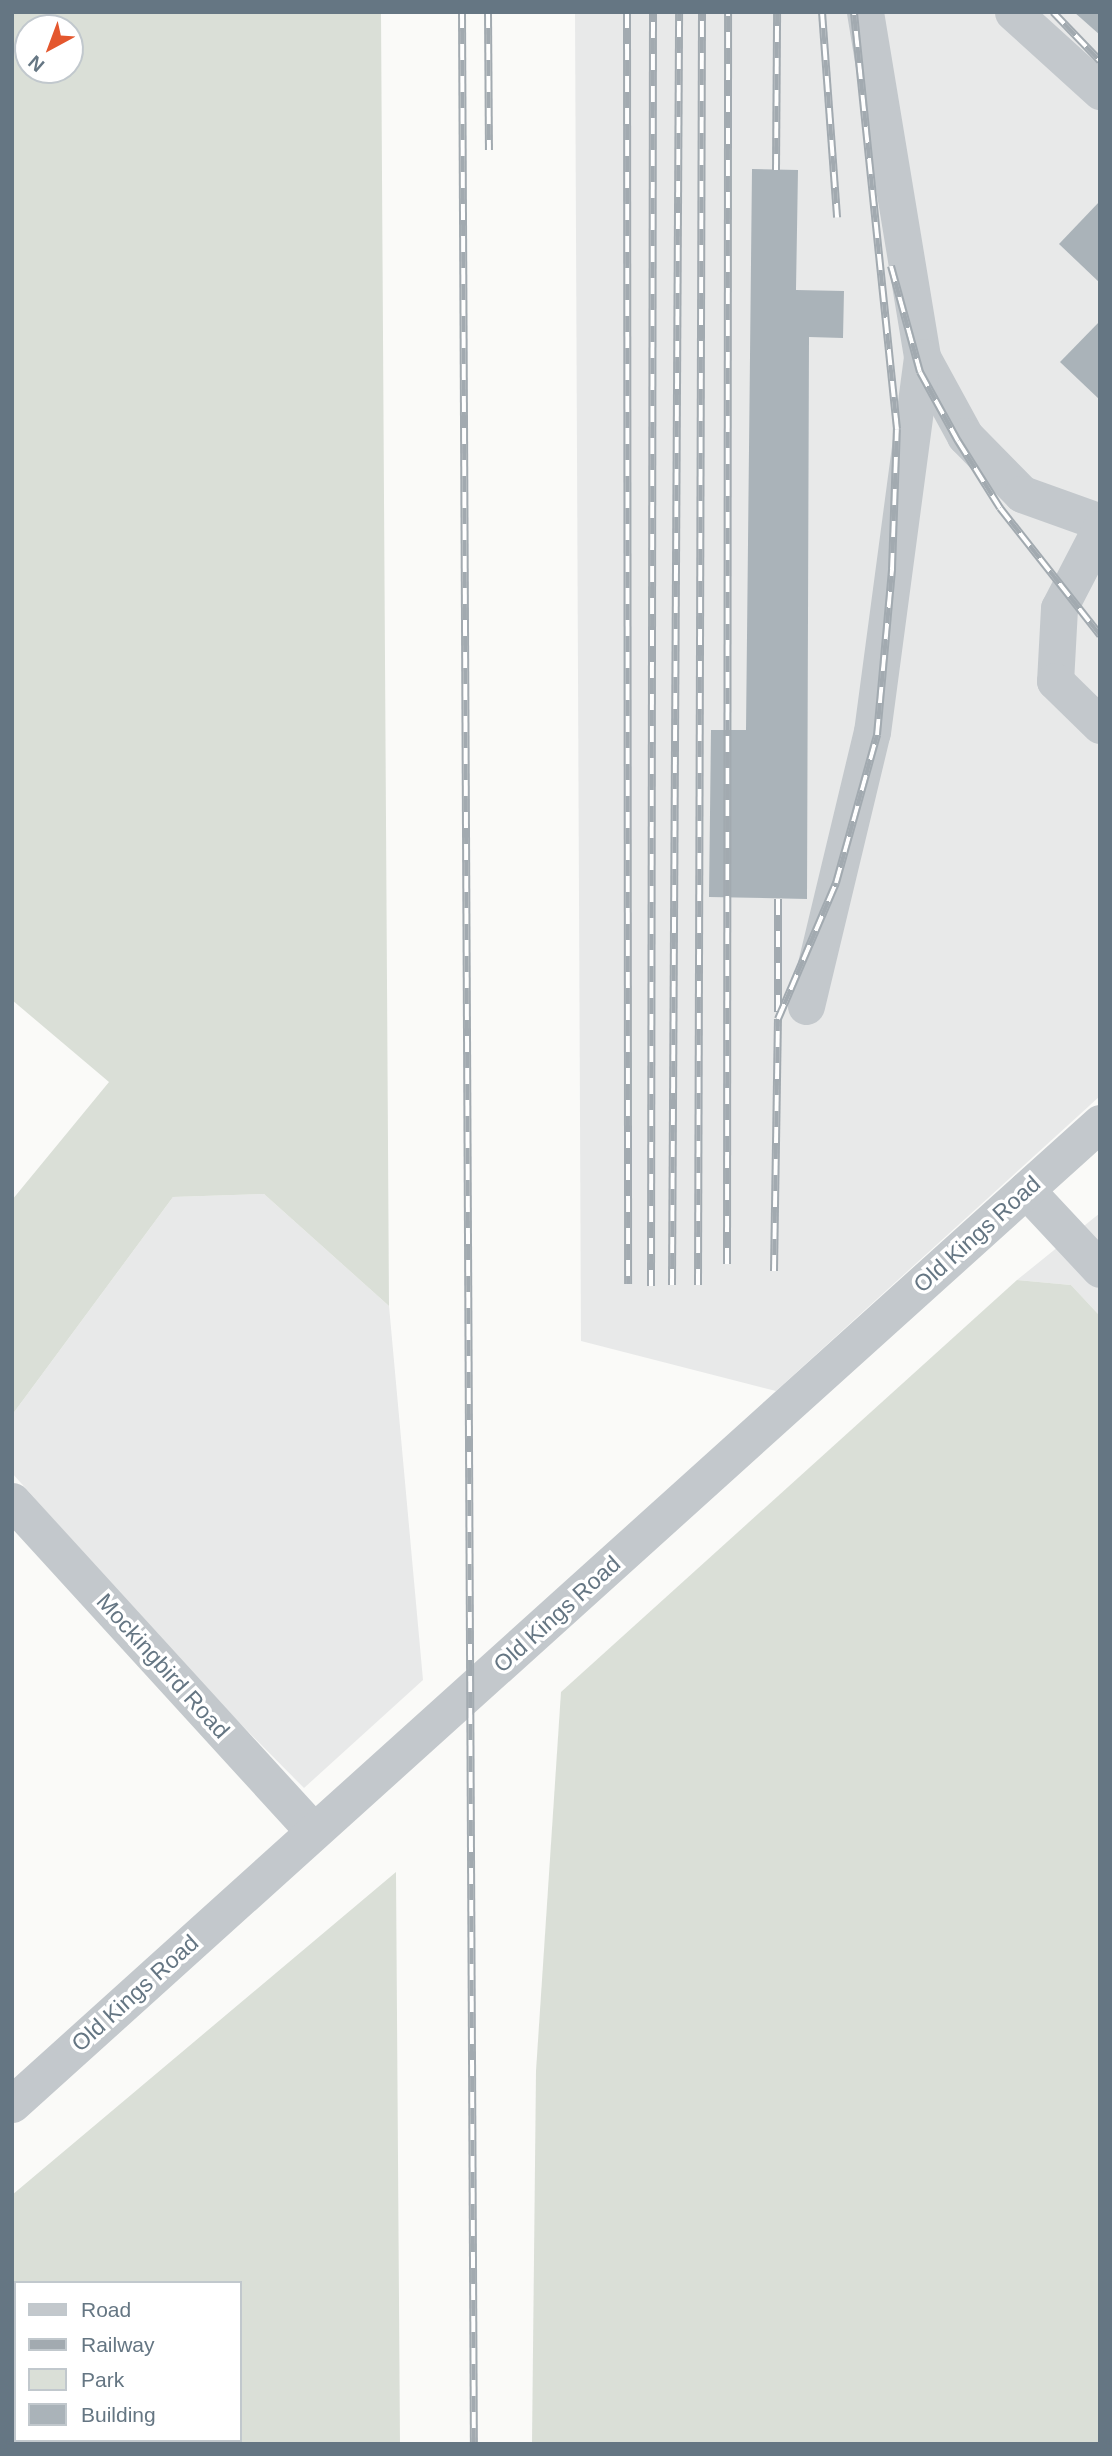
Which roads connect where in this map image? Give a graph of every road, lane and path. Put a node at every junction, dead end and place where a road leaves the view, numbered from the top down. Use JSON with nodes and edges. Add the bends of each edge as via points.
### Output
{"nodes":[{"id":1,"x":865,"y":12,"type":"edge"},
{"id":2,"x":1013,"y":12,"type":"edge"},
{"id":3,"x":1100,"y":91,"type":"edge"},
{"id":4,"x":922,"y":358,"type":"junction"},
{"id":5,"x":1100,"y":522,"type":"edge"},
{"id":6,"x":1100,"y":529,"type":"edge"},
{"id":7,"x":1100,"y":725,"type":"edge"},
{"id":8,"x":806,"y":1006,"type":"dead end"},
{"id":9,"x":1100,"y":1123,"type":"edge"},
{"id":10,"x":1026,"y":1190,"type":"junction"},
{"id":11,"x":1100,"y":1269,"type":"edge"},
{"id":12,"x":12,"y":1501,"type":"edge"},
{"id":13,"x":313,"y":1831,"type":"junction"},
{"id":14,"x":12,"y":2104,"type":"edge"}],
"edges":[{"from":1,"to":4,"type":"street"},
{"from":2,"to":3,"type":"street"},
{"from":4,"to":5,"type":"street","via":[[965,436],[1022,494]]},
{"from":4,"to":8,"type":"street","via":[[872,732]]},
{"from":6,"to":7,"type":"street","via":[[1059,608],[1055,681]]},
{"from":9,"to":10,"type":"street","name":"Old Kings Road"},
{"from":10,"to":11,"type":"street"},
{"from":10,"to":13,"type":"street","name":"Old Kings Road"},
{"from":12,"to":13,"type":"street","name":"Mockingbird Road"},
{"from":13,"to":14,"type":"street","name":"Old Kings Road"}]}
